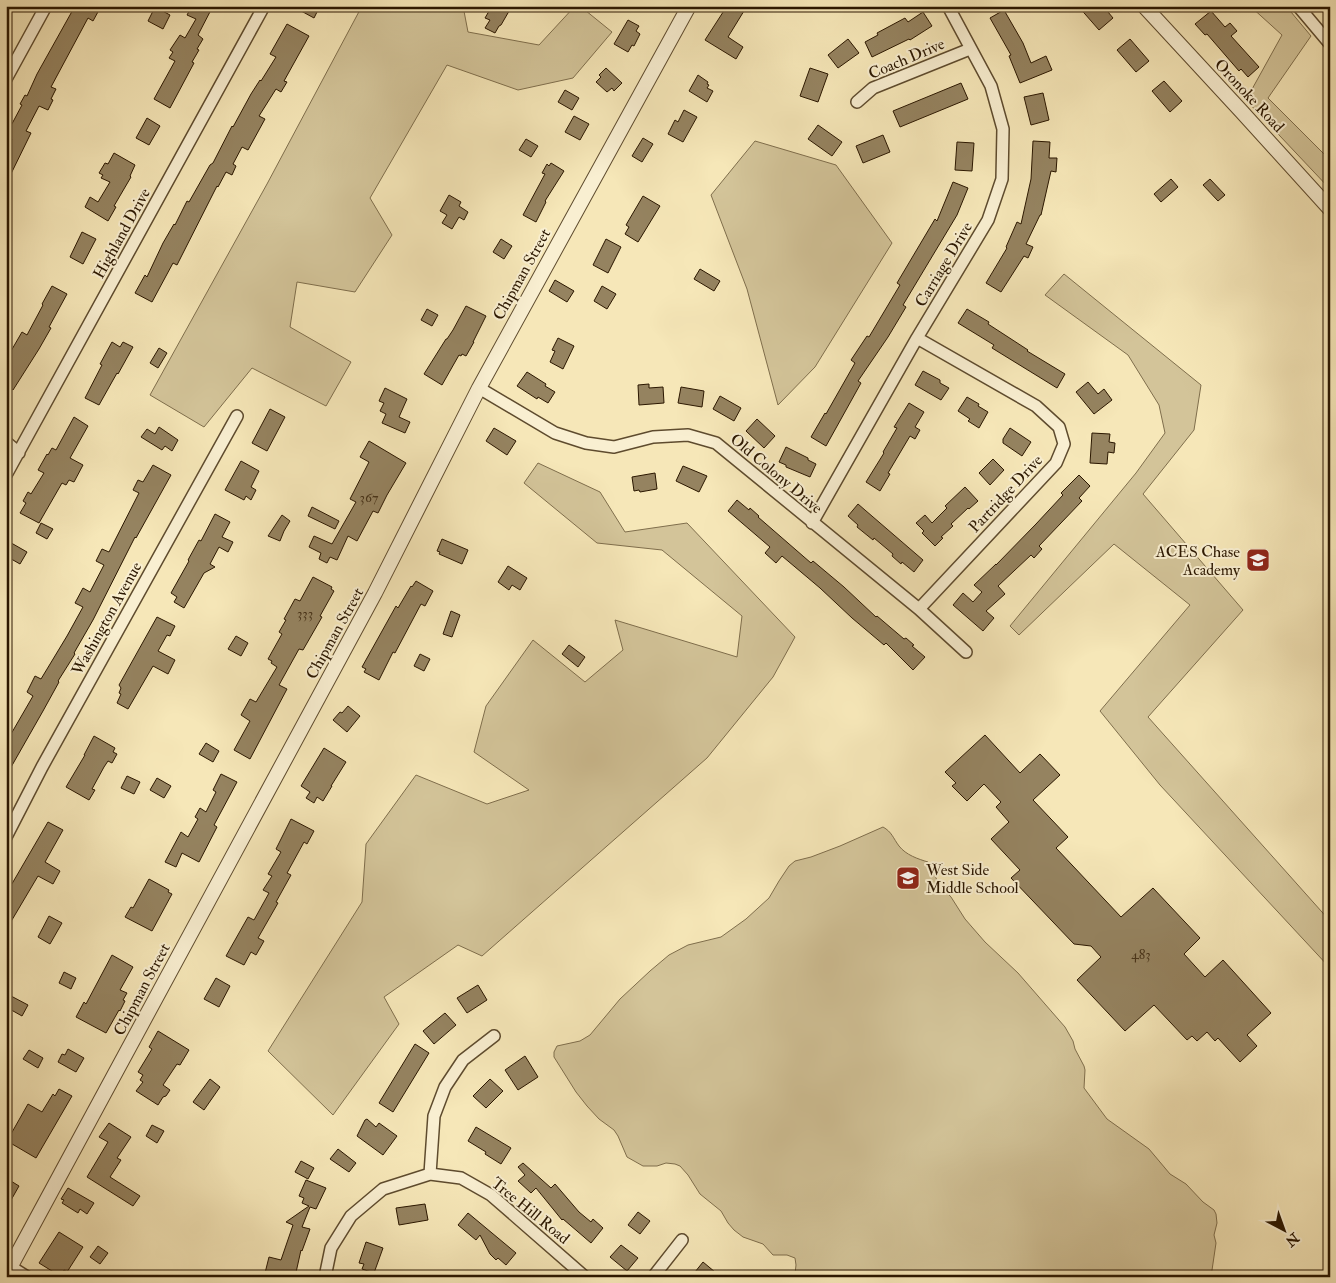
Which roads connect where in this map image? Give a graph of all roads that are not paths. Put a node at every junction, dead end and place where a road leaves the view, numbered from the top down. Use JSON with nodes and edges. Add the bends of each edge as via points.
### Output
{"nodes":[{"id":1,"x":46,"y":6,"type":"edge"},
{"id":2,"x":264,"y":6,"type":"edge"},
{"id":3,"x":689,"y":6,"type":"edge"},
{"id":4,"x":948,"y":6,"type":"edge"},
{"id":5,"x":1144,"y":6,"type":"edge"},
{"id":6,"x":1298,"y":6,"type":"edge"},
{"id":7,"x":1330,"y":44,"type":"edge"},
{"id":8,"x":970,"y":49,"type":"junction"},
{"id":9,"x":6,"y":79,"type":"edge"},
{"id":10,"x":857,"y":102,"type":"dead end"},
{"id":11,"x":1330,"y":208,"type":"edge"},
{"id":12,"x":917,"y":338,"type":"junction"},
{"id":13,"x":478,"y":388,"type":"junction"},
{"id":14,"x":237,"y":416,"type":"dead end"},
{"id":15,"x":6,"y":442,"type":"edge"},
{"id":16,"x":19,"y":453,"type":"junction"},
{"id":17,"x":6,"y":476,"type":"edge"},
{"id":18,"x":812,"y":523,"type":"junction"},
{"id":19,"x":918,"y":609,"type":"junction"},
{"id":20,"x":966,"y":652,"type":"dead end"},
{"id":21,"x":6,"y":837,"type":"edge"},
{"id":22,"x":494,"y":1036,"type":"dead end"},
{"id":23,"x":430,"y":1174,"type":"junction"},
{"id":24,"x":682,"y":1240,"type":"dead end"},
{"id":25,"x":9,"y":1271,"type":"edge"},
{"id":26,"x":27,"y":1277,"type":"edge"},
{"id":27,"x":324,"y":1277,"type":"edge"},
{"id":28,"x":585,"y":1277,"type":"edge"},
{"id":29,"x":653,"y":1277,"type":"edge"}],
"edges":[{"from":1,"to":9,"type":"street"},
{"from":2,"to":16,"type":"street","name":"Highland Drive"},
{"from":3,"to":13,"type":"street","name":"Chipman Street"},
{"from":4,"to":8,"type":"street","name":"Carriage Drive"},
{"from":5,"to":11,"type":"street","name":"Oronoke Road"},
{"from":6,"to":7,"type":"street"},
{"from":8,"to":10,"type":"street","name":"Coach Drive","via":[[873,88]]},
{"from":8,"to":12,"type":"street","name":"Carriage Drive","via":[[991,86],[1003,129],[1002,179],[988,220]]},
{"from":12,"to":18,"type":"street","name":"Carriage Drive"},
{"from":12,"to":19,"type":"street","name":"Partridge Drive","via":[[1036,406],[1058,427],[1064,444],[1056,463]]},
{"from":13,"to":18,"type":"street","name":"Old Colony Drive","via":[[555,432],[586,443],[614,447],[653,438],[688,435],[716,443]]},
{"from":13,"to":25,"type":"street","name":"Chipman Street","via":[[376,593]]},
{"from":14,"to":21,"type":"street","name":"Washington Avenue"},
{"from":15,"to":16,"type":"street"},
{"from":16,"to":17,"type":"street","name":"Highland Drive"},
{"from":18,"to":19,"type":"street","name":"Old Colony Drive"},
{"from":19,"to":20,"type":"street","name":"Old Colony Drive"},
{"from":22,"to":23,"type":"street","via":[[463,1060],[445,1087],[434,1116]]},
{"from":23,"to":27,"type":"street","name":"Tree Hill Road","via":[[383,1189],[351,1216],[331,1248]]},
{"from":23,"to":28,"type":"street","name":"Tree Hill Road","via":[[461,1178],[491,1195]]},
{"from":24,"to":29,"type":"street"},
{"from":25,"to":26,"type":"street"}]}
